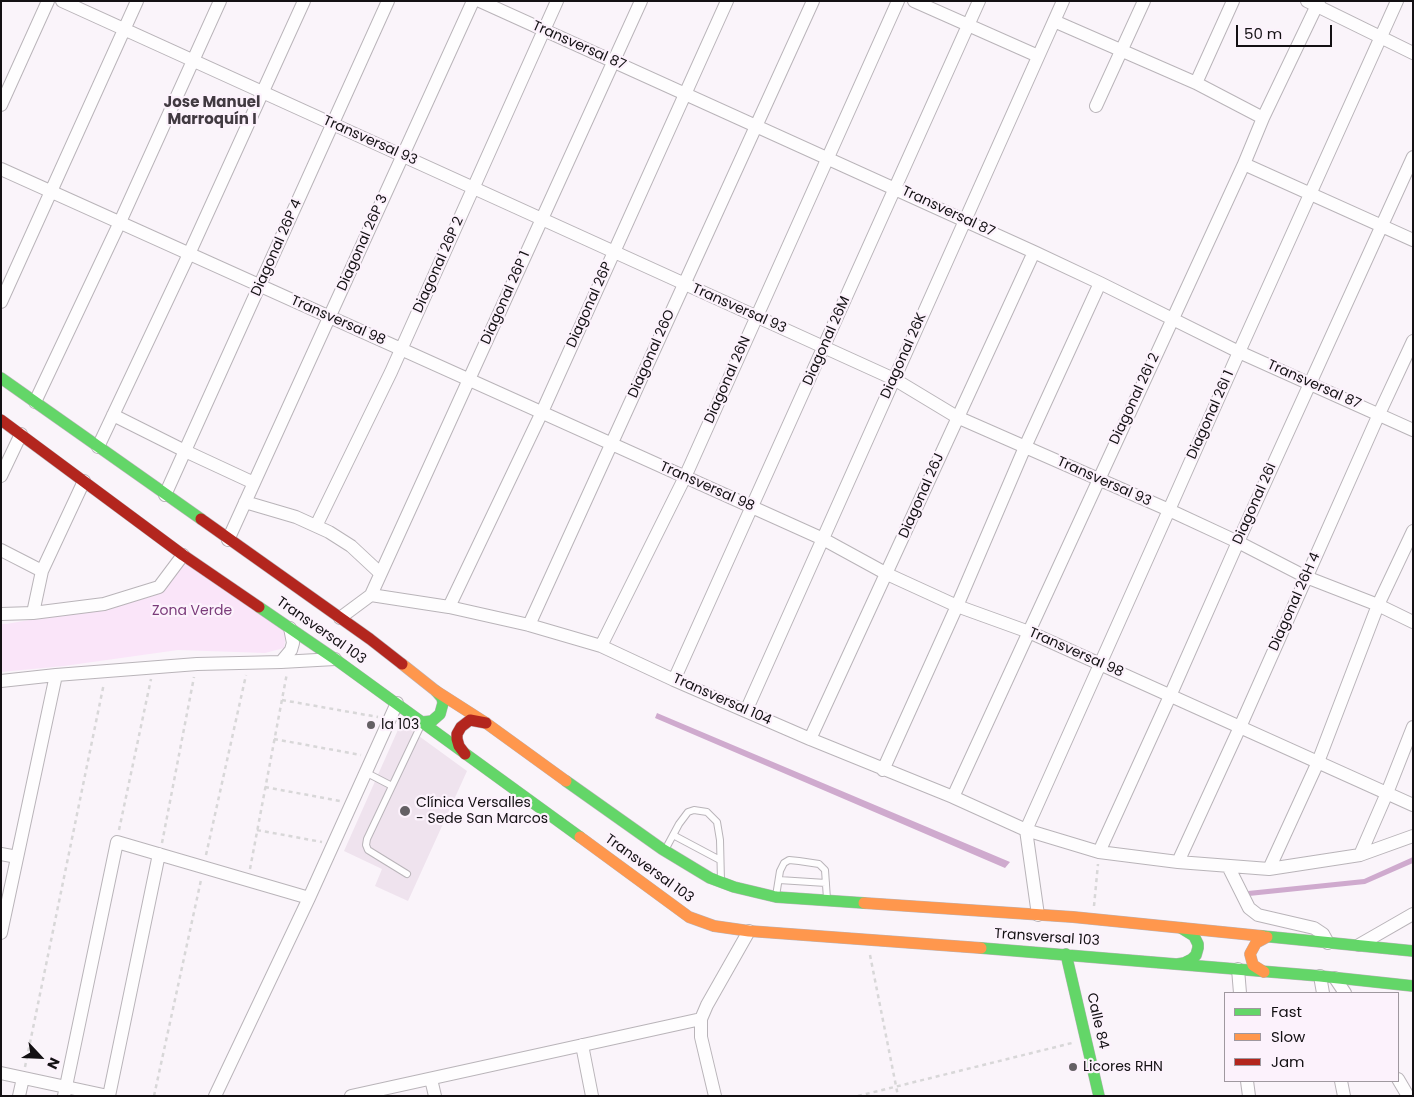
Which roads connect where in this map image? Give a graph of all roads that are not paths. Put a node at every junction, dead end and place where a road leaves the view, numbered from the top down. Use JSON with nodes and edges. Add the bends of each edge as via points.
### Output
{"nodes":[{"id":1,"x":48,"y":1,"type":"edge"},
{"id":2,"x":62,"y":1,"type":"edge"},
{"id":3,"x":137,"y":1,"type":"edge"},
{"id":4,"x":220,"y":1,"type":"edge"},
{"id":5,"x":304,"y":1,"type":"edge"},
{"id":6,"x":388,"y":1,"type":"edge"},
{"id":7,"x":473,"y":1,"type":"edge"},
{"id":8,"x":480,"y":1,"type":"edge"},
{"id":9,"x":557,"y":1,"type":"edge"},
{"id":10,"x":641,"y":1,"type":"edge"},
{"id":11,"x":727,"y":1,"type":"edge"},
{"id":12,"x":813,"y":1,"type":"edge"},
{"id":13,"x":898,"y":1,"type":"edge"},
{"id":14,"x":914,"y":1,"type":"edge"},
{"id":15,"x":979,"y":1,"type":"edge"},
{"id":16,"x":1063,"y":1,"type":"edge"},
{"id":17,"x":1144,"y":1,"type":"edge"},
{"id":18,"x":1233,"y":1,"type":"edge"},
{"id":19,"x":1397,"y":1,"type":"edge"},
{"id":20,"x":1314,"y":3,"type":"edge"},
{"id":21,"x":1054,"y":21,"type":"junction"},
{"id":22,"x":968,"y":25,"type":"junction"},
{"id":23,"x":124,"y":30,"type":"junction"},
{"id":24,"x":544,"y":30,"type":"junction"},
{"id":25,"x":1382,"y":37,"type":"junction"},
{"id":26,"x":1122,"y":50,"type":"junction"},
{"id":27,"x":1413,"y":53,"type":"edge"},
{"id":28,"x":1038,"y":56,"type":"junction"},
{"id":29,"x":193,"y":61,"type":"junction"},
{"id":30,"x":614,"y":61,"type":"junction"},
{"id":31,"x":1196,"y":83,"type":"junction"},
{"id":32,"x":263,"y":92,"type":"junction"},
{"id":33,"x":686,"y":94,"type":"junction"},
{"id":34,"x":1,"y":105,"type":"edge"},
{"id":35,"x":1096,"y":106,"type":"dead end"},
{"id":36,"x":1263,"y":118,"type":"junction"},
{"id":37,"x":333,"y":124,"type":"junction"},
{"id":38,"x":756,"y":126,"type":"junction"},
{"id":39,"x":403,"y":156,"type":"junction"},
{"id":40,"x":1413,"y":157,"type":"edge"},
{"id":41,"x":828,"y":158,"type":"junction"},
{"id":42,"x":1244,"y":164,"type":"junction"},
{"id":43,"x":1,"y":169,"type":"edge"},
{"id":44,"x":473,"y":188,"type":"junction"},
{"id":45,"x":895,"y":188,"type":"junction"},
{"id":46,"x":52,"y":192,"type":"junction"},
{"id":47,"x":1310,"y":194,"type":"junction"},
{"id":48,"x":542,"y":219,"type":"junction"},
{"id":49,"x":965,"y":220,"type":"junction"},
{"id":50,"x":120,"y":222,"type":"junction"},
{"id":51,"x":1382,"y":226,"type":"junction"},
{"id":52,"x":1413,"y":240,"type":"edge"},
{"id":53,"x":614,"y":252,"type":"junction"},
{"id":54,"x":1034,"y":252,"type":"junction"},
{"id":55,"x":189,"y":254,"type":"junction"},
{"id":56,"x":1100,"y":283,"type":"junction"},
{"id":57,"x":684,"y":284,"type":"junction"},
{"id":58,"x":260,"y":286,"type":"junction"},
{"id":59,"x":1,"y":302,"type":"edge"},
{"id":60,"x":330,"y":317,"type":"junction"},
{"id":61,"x":757,"y":317,"type":"junction"},
{"id":62,"x":1172,"y":319,"type":"junction"},
{"id":63,"x":1413,"y":341,"type":"edge"},
{"id":64,"x":824,"y":347,"type":"junction"},
{"id":65,"x":401,"y":349,"type":"junction"},
{"id":66,"x":1239,"y":352,"type":"junction"},
{"id":67,"x":1,"y":378,"type":"edge"},
{"id":68,"x":894,"y":379,"type":"junction"},
{"id":69,"x":469,"y":380,"type":"junction"},
{"id":70,"x":1310,"y":383,"type":"junction"},
{"id":71,"x":35,"y":402,"type":"junction"},
{"id":72,"x":542,"y":412,"type":"junction"},
{"id":73,"x":1379,"y":414,"type":"junction"},
{"id":74,"x":113,"y":415,"type":"junction"},
{"id":75,"x":957,"y":417,"type":"junction"},
{"id":76,"x":1,"y":420,"type":"edge"},
{"id":77,"x":1413,"y":430,"type":"edge"},
{"id":78,"x":21,"y":434,"type":"junction"},
{"id":79,"x":611,"y":444,"type":"junction"},
{"id":80,"x":98,"y":447,"type":"junction"},
{"id":81,"x":1025,"y":447,"type":"junction"},
{"id":82,"x":185,"y":451,"type":"junction"},
{"id":83,"x":1,"y":476,"type":"edge"},
{"id":84,"x":685,"y":477,"type":"junction"},
{"id":85,"x":1098,"y":479,"type":"junction"},
{"id":86,"x":84,"y":481,"type":"junction"},
{"id":87,"x":254,"y":483,"type":"junction"},
{"id":88,"x":165,"y":495,"type":"junction"},
{"id":89,"x":245,"y":502,"type":"junction"},
{"id":90,"x":752,"y":507,"type":"junction"},
{"id":91,"x":1169,"y":510,"type":"junction"},
{"id":92,"x":316,"y":526,"type":"junction"},
{"id":93,"x":1413,"y":531,"type":"edge"},
{"id":94,"x":823,"y":539,"type":"junction"},
{"id":95,"x":228,"y":540,"type":"junction"},
{"id":96,"x":1238,"y":542,"type":"junction"},
{"id":97,"x":1,"y":550,"type":"edge"},
{"id":98,"x":183,"y":555,"type":"junction"},
{"id":99,"x":42,"y":571,"type":"junction"},
{"id":100,"x":380,"y":573,"type":"junction"},
{"id":101,"x":887,"y":574,"type":"junction"},
{"id":102,"x":1306,"y":577,"type":"junction"},
{"id":103,"x":371,"y":595,"type":"junction"},
{"id":104,"x":1378,"y":605,"type":"junction"},
{"id":105,"x":957,"y":606,"type":"junction"},
{"id":106,"x":449,"y":607,"type":"junction"},
{"id":107,"x":33,"y":613,"type":"junction"},
{"id":108,"x":1,"y":614,"type":"edge"},
{"id":109,"x":340,"y":618,"type":"junction"},
{"id":110,"x":1413,"y":622,"type":"edge"},
{"id":111,"x":529,"y":625,"type":"junction"},
{"id":112,"x":290,"y":628,"type":"junction"},
{"id":113,"x":1029,"y":632,"type":"junction"},
{"id":114,"x":601,"y":646,"type":"junction"},
{"id":115,"x":334,"y":658,"type":"junction"},
{"id":116,"x":285,"y":662,"type":"junction"},
{"id":117,"x":1100,"y":664,"type":"junction"},
{"id":118,"x":56,"y":675,"type":"junction"},
{"id":119,"x":674,"y":680,"type":"junction"},
{"id":120,"x":1,"y":681,"type":"edge"},
{"id":121,"x":436,"y":691,"type":"junction"},
{"id":122,"x":1170,"y":696,"type":"junction"},
{"id":123,"x":397,"y":703,"type":"junction"},
{"id":124,"x":746,"y":711,"type":"junction"},
{"id":125,"x":422,"y":722,"type":"junction"},
{"id":126,"x":486,"y":723,"type":"junction"},
{"id":127,"x":1240,"y":727,"type":"junction"},
{"id":128,"x":1413,"y":727,"type":"edge"},
{"id":129,"x":810,"y":739,"type":"junction"},
{"id":130,"x":465,"y":754,"type":"junction"},
{"id":131,"x":1318,"y":762,"type":"junction"},
{"id":132,"x":883,"y":770,"type":"junction"},
{"id":133,"x":365,"y":772,"type":"junction"},
{"id":134,"x":392,"y":786,"type":"junction"},
{"id":135,"x":1387,"y":793,"type":"junction"},
{"id":136,"x":953,"y":797,"type":"junction"},
{"id":137,"x":1413,"y":805,"type":"edge"},
{"id":138,"x":1026,"y":830,"type":"junction"},
{"id":139,"x":673,"y":835,"type":"junction"},
{"id":140,"x":1413,"y":836,"type":"edge"},
{"id":141,"x":665,"y":851,"type":"junction"},
{"id":142,"x":1099,"y":852,"type":"junction"},
{"id":143,"x":1,"y":854,"type":"edge"},
{"id":144,"x":160,"y":854,"type":"junction"},
{"id":145,"x":1360,"y":855,"type":"junction"},
{"id":146,"x":17,"y":857,"type":"junction"},
{"id":147,"x":720,"y":860,"type":"junction"},
{"id":148,"x":1178,"y":862,"type":"junction"},
{"id":149,"x":1228,"y":866,"type":"junction"},
{"id":150,"x":1269,"y":869,"type":"junction"},
{"id":151,"x":407,"y":874,"type":"dead end"},
{"id":152,"x":779,"y":880,"type":"junction"},
{"id":153,"x":721,"y":882,"type":"junction"},
{"id":154,"x":826,"y":883,"type":"junction"},
{"id":155,"x":776,"y":897,"type":"junction"},
{"id":156,"x":308,"y":898,"type":"junction"},
{"id":157,"x":827,"y":901,"type":"junction"},
{"id":158,"x":1413,"y":914,"type":"edge"},
{"id":159,"x":1038,"y":915,"type":"junction"},
{"id":160,"x":1181,"y":928,"type":"junction"},
{"id":161,"x":749,"y":930,"type":"junction"},
{"id":162,"x":1,"y":934,"type":"edge"},
{"id":163,"x":1267,"y":937,"type":"junction"},
{"id":164,"x":1328,"y":943,"type":"junction"},
{"id":165,"x":1359,"y":946,"type":"junction"},
{"id":166,"x":1413,"y":951,"type":"edge"},
{"id":167,"x":1066,"y":954,"type":"junction"},
{"id":168,"x":1178,"y":964,"type":"junction"},
{"id":169,"x":1238,"y":969,"type":"junction"},
{"id":170,"x":1264,"y":972,"type":"junction"},
{"id":171,"x":1320,"y":976,"type":"junction"},
{"id":172,"x":1335,"y":978,"type":"junction"},
{"id":173,"x":1413,"y":986,"type":"edge"},
{"id":174,"x":1240,"y":992,"type":"edge"},
{"id":175,"x":1324,"y":992,"type":"edge"},
{"id":176,"x":1344,"y":992,"type":"edge"},
{"id":177,"x":701,"y":1019,"type":"junction"},
{"id":178,"x":582,"y":1045,"type":"junction"},
{"id":179,"x":1,"y":1073,"type":"edge"},
{"id":180,"x":23,"y":1078,"type":"junction"},
{"id":181,"x":431,"y":1079,"type":"junction"},
{"id":182,"x":1399,"y":1081,"type":"edge"},
{"id":183,"x":1248,"y":1082,"type":"edge"},
{"id":184,"x":1341,"y":1082,"type":"edge"},
{"id":185,"x":65,"y":1091,"type":"edge"},
{"id":186,"x":19,"y":1096,"type":"edge"},
{"id":187,"x":108,"y":1096,"type":"edge"},
{"id":188,"x":215,"y":1096,"type":"edge"},
{"id":189,"x":351,"y":1096,"type":"edge"},
{"id":190,"x":435,"y":1096,"type":"edge"},
{"id":191,"x":592,"y":1096,"type":"edge"},
{"id":192,"x":715,"y":1096,"type":"edge"},
{"id":193,"x":1099,"y":1096,"type":"edge"},
{"id":194,"x":1249,"y":1096,"type":"edge"},
{"id":195,"x":1344,"y":1096,"type":"edge"},
{"id":196,"x":1408,"y":1096,"type":"edge"}],
"edges":[{"from":1,"to":34,"type":"street"},
{"from":2,"to":23,"type":"street","name":"Transversal 93"},
{"from":3,"to":23,"type":"street"},
{"from":4,"to":29,"type":"street"},
{"from":5,"to":32,"type":"street"},
{"from":6,"to":37,"type":"street","name":"Diagonal 26P 4"},
{"from":7,"to":39,"type":"street","name":"Diagonal 26P 3"},
{"from":8,"to":24,"type":"street","name":"Transversal 87"},
{"from":9,"to":24,"type":"street","name":"Diagonal 26P 2"},
{"from":10,"to":30,"type":"street","name":"Diagonal 26P 1"},
{"from":11,"to":33,"type":"street","name":"Diagonal 26P"},
{"from":12,"to":38,"type":"street","name":"Diagonal 26O"},
{"from":13,"to":41,"type":"street","name":"Diagonal 26N"},
{"from":14,"to":22,"type":"street"},
{"from":15,"to":22,"type":"street","name":"Diagonal 26M"},
{"from":16,"to":21,"type":"street","name":"Diagonal 26K"},
{"from":17,"to":26,"type":"street"},
{"from":18,"to":31,"type":"street"},
{"from":19,"to":25,"type":"street","name":"Diagonal 26I 1"},
{"from":20,"to":25,"type":"street"},
{"from":20,"to":36,"type":"street","name":"Diagonal 26I 2"},
{"from":21,"to":26,"type":"street"},
{"from":21,"to":28,"type":"street","name":"Diagonal 26K"},
{"from":22,"to":28,"type":"street"},
{"from":22,"to":45,"type":"street","name":"Diagonal 26M"},
{"from":23,"to":29,"type":"street","name":"Transversal 93"},
{"from":23,"to":46,"type":"street"},
{"from":24,"to":30,"type":"street","name":"Transversal 87"},
{"from":24,"to":44,"type":"street","name":"Diagonal 26P 2"},
{"from":25,"to":27,"type":"street"},
{"from":25,"to":47,"type":"street","name":"Diagonal 26I 1"},
{"from":26,"to":31,"type":"street"},
{"from":26,"to":35,"type":"street"},
{"from":28,"to":49,"type":"street","name":"Diagonal 26K"},
{"from":29,"to":32,"type":"street","name":"Transversal 93"},
{"from":29,"to":50,"type":"street"},
{"from":30,"to":33,"type":"street","name":"Transversal 87"},
{"from":30,"to":48,"type":"street","name":"Diagonal 26P 1"},
{"from":31,"to":36,"type":"street"},
{"from":32,"to":37,"type":"street","name":"Transversal 93"},
{"from":32,"to":55,"type":"street"},
{"from":33,"to":38,"type":"street","name":"Transversal 87"},
{"from":33,"to":53,"type":"street","name":"Diagonal 26P"},
{"from":36,"to":42,"type":"street","name":"Diagonal 26I 2"},
{"from":37,"to":39,"type":"street","name":"Transversal 93"},
{"from":37,"to":58,"type":"street","name":"Diagonal 26P 4"},
{"from":38,"to":41,"type":"street","name":"Transversal 87"},
{"from":38,"to":57,"type":"street","name":"Diagonal 26O"},
{"from":39,"to":44,"type":"street","name":"Transversal 93"},
{"from":39,"to":60,"type":"street","name":"Diagonal 26P 3"},
{"from":40,"to":51,"type":"street","name":"Diagonal 26I"},
{"from":41,"to":45,"type":"street","name":"Transversal 87"},
{"from":41,"to":61,"type":"street","name":"Diagonal 26N"},
{"from":42,"to":47,"type":"street"},
{"from":42,"to":62,"type":"street","name":"Diagonal 26I 2"},
{"from":43,"to":46,"type":"street","name":"Transversal 98"},
{"from":44,"to":48,"type":"street","name":"Transversal 93"},
{"from":44,"to":65,"type":"street","name":"Diagonal 26P 2"},
{"from":45,"to":49,"type":"street","name":"Transversal 87"},
{"from":45,"to":64,"type":"street","name":"Diagonal 26M"},
{"from":46,"to":50,"type":"street","name":"Transversal 98"},
{"from":46,"to":59,"type":"street"},
{"from":47,"to":51,"type":"street"},
{"from":47,"to":66,"type":"street","name":"Diagonal 26I 1"},
{"from":48,"to":53,"type":"street","name":"Transversal 93"},
{"from":48,"to":69,"type":"street","name":"Diagonal 26P 1"},
{"from":49,"to":54,"type":"street","name":"Transversal 87"},
{"from":49,"to":68,"type":"street","name":"Diagonal 26K"},
{"from":50,"to":55,"type":"street","name":"Transversal 98"},
{"from":50,"to":71,"type":"street"},
{"from":51,"to":52,"type":"street"},
{"from":51,"to":70,"type":"street","name":"Diagonal 26I"},
{"from":53,"to":57,"type":"street","name":"Transversal 93"},
{"from":53,"to":72,"type":"street","name":"Diagonal 26P"},
{"from":54,"to":56,"type":"street","name":"Transversal 87"},
{"from":54,"to":75,"type":"street","name":"Diagonal 26J"},
{"from":55,"to":58,"type":"street","name":"Transversal 98"},
{"from":55,"to":74,"type":"street"},
{"from":56,"to":62,"type":"street","name":"Transversal 87"},
{"from":56,"to":81,"type":"street"},
{"from":57,"to":61,"type":"street","name":"Transversal 93"},
{"from":57,"to":79,"type":"street","name":"Diagonal 26O"},
{"from":58,"to":60,"type":"street","name":"Transversal 98"},
{"from":58,"to":82,"type":"street","name":"Diagonal 26P 4"},
{"from":60,"to":65,"type":"street","name":"Transversal 98"},
{"from":60,"to":87,"type":"street","name":"Diagonal 26P 3"},
{"from":61,"to":64,"type":"street","name":"Transversal 93"},
{"from":61,"to":84,"type":"street","name":"Diagonal 26N"},
{"from":62,"to":66,"type":"street","name":"Transversal 87"},
{"from":62,"to":85,"type":"street","name":"Diagonal 26I 2"},
{"from":63,"to":73,"type":"street","name":"Diagonal 26H 4"},
{"from":64,"to":68,"type":"street","name":"Transversal 93"},
{"from":64,"to":90,"type":"street","name":"Diagonal 26M"},
{"from":65,"to":69,"type":"street","name":"Transversal 98"},
{"from":65,"to":92,"type":"street","name":"Diagonal 26P 2"},
{"from":66,"to":70,"type":"street","name":"Transversal 87"},
{"from":66,"to":91,"type":"street","name":"Diagonal 26I 1"},
{"from":67,"to":71,"type":"street","name":"Transversal 103"},
{"from":68,"to":75,"type":"street","name":"Transversal 93"},
{"from":68,"to":94,"type":"street","name":"Diagonal 26K"},
{"from":69,"to":72,"type":"street","name":"Transversal 98"},
{"from":69,"to":100,"type":"street","name":"Diagonal 26P 1"},
{"from":70,"to":73,"type":"street","name":"Transversal 87"},
{"from":70,"to":96,"type":"street","name":"Diagonal 26I"},
{"from":71,"to":80,"type":"street","name":"Transversal 103"},
{"from":72,"to":79,"type":"street","name":"Transversal 98"},
{"from":72,"to":106,"type":"street","name":"Diagonal 26P"},
{"from":73,"to":77,"type":"street","name":"Transversal 87"},
{"from":73,"to":102,"type":"street","name":"Diagonal 26H 4"},
{"from":74,"to":80,"type":"street"},
{"from":74,"to":82,"type":"street"},
{"from":75,"to":81,"type":"street","name":"Transversal 93"},
{"from":75,"to":101,"type":"street","name":"Diagonal 26J"},
{"from":76,"to":78,"type":"street","name":"Transversal 103"},
{"from":78,"to":83,"type":"street"},
{"from":78,"to":86,"type":"street","name":"Transversal 103"},
{"from":79,"to":84,"type":"street","name":"Transversal 98"},
{"from":79,"to":111,"type":"street","name":"Diagonal 26O"},
{"from":80,"to":88,"type":"street","name":"Transversal 103"},
{"from":81,"to":85,"type":"street","name":"Transversal 93"},
{"from":81,"to":105,"type":"street"},
{"from":82,"to":87,"type":"street"},
{"from":82,"to":88,"type":"street","name":"Diagonal 26P 4"},
{"from":84,"to":90,"type":"street","name":"Transversal 98"},
{"from":84,"to":114,"type":"street","name":"Diagonal 26N"},
{"from":85,"to":91,"type":"street","name":"Transversal 93"},
{"from":85,"to":113,"type":"street","name":"Diagonal 26I 2"},
{"from":86,"to":98,"type":"street","name":"Transversal 103"},
{"from":86,"to":99,"type":"street"},
{"from":87,"to":89,"type":"street","name":"Diagonal 26P 3"},
{"from":88,"to":95,"type":"street","name":"Transversal 103"},
{"from":89,"to":92,"type":"street"},
{"from":89,"to":95,"type":"street","name":"Diagonal 26P 3"},
{"from":90,"to":94,"type":"street","name":"Transversal 98"},
{"from":90,"to":119,"type":"street","name":"Diagonal 26M"},
{"from":91,"to":96,"type":"street","name":"Transversal 93"},
{"from":91,"to":117,"type":"street","name":"Diagonal 26I 1"},
{"from":92,"to":100,"type":"street","via":[[351,546]]},
{"from":93,"to":104,"type":"street"},
{"from":94,"to":101,"type":"street","name":"Transversal 98"},
{"from":94,"to":124,"type":"street","name":"Diagonal 26K"},
{"from":95,"to":109,"type":"street","name":"Transversal 103"},
{"from":96,"to":102,"type":"street","name":"Transversal 93"},
{"from":96,"to":122,"type":"street","name":"Diagonal 26I"},
{"from":97,"to":99,"type":"street"},
{"from":98,"to":107,"type":"street","via":[[159,587],[104,604]]},
{"from":98,"to":112,"type":"street","name":"Transversal 103"},
{"from":99,"to":107,"type":"street"},
{"from":100,"to":103,"type":"street","name":"Diagonal 26P 1"},
{"from":101,"to":105,"type":"street","name":"Transversal 98"},
{"from":101,"to":129,"type":"street","name":"Diagonal 26J"},
{"from":102,"to":104,"type":"street","name":"Transversal 93"},
{"from":102,"to":127,"type":"street","name":"Diagonal 26H 4"},
{"from":103,"to":106,"type":"street","name":"Transversal 104"},
{"from":103,"to":109,"type":"street"},
{"from":104,"to":110,"type":"street","name":"Transversal 93"},
{"from":104,"to":131,"type":"street"},
{"from":105,"to":113,"type":"street","name":"Transversal 98"},
{"from":105,"to":132,"type":"street"},
{"from":106,"to":111,"type":"street","name":"Transversal 104"},
{"from":107,"to":108,"type":"street"},
{"from":109,"to":121,"type":"street","name":"Transversal 103"},
{"from":111,"to":114,"type":"street","name":"Transversal 104"},
{"from":112,"to":115,"type":"street","name":"Transversal 103"},
{"from":112,"to":116,"type":"street","via":[[293,642]]},
{"from":113,"to":117,"type":"street","name":"Transversal 98"},
{"from":113,"to":136,"type":"street","name":"Diagonal 26I 2"},
{"from":114,"to":119,"type":"street","name":"Transversal 104"},
{"from":115,"to":116,"type":"street"},
{"from":115,"to":123,"type":"street","name":"Transversal 103"},
{"from":116,"to":118,"type":"street","via":[[197,664]]},
{"from":117,"to":122,"type":"street","name":"Transversal 98"},
{"from":117,"to":138,"type":"street","name":"Diagonal 26I 1"},
{"from":118,"to":120,"type":"street"},
{"from":118,"to":146,"type":"street"},
{"from":119,"to":124,"type":"street","name":"Transversal 104"},
{"from":121,"to":125,"type":"street","via":[[443,703],[440,714],[432,721]]},
{"from":121,"to":126,"type":"street","name":"Transversal 103"},
{"from":122,"to":127,"type":"street","name":"Transversal 98"},
{"from":122,"to":142,"type":"street","name":"Diagonal 26I"},
{"from":123,"to":125,"type":"street","name":"Transversal 103"},
{"from":123,"to":133,"type":"street"},
{"from":124,"to":129,"type":"street","name":"Transversal 104"},
{"from":125,"to":130,"type":"street","name":"Transversal 103"},
{"from":125,"to":134,"type":"lane"},
{"from":126,"to":130,"type":"street","via":[[470,720],[461,727],[457,739]]},
{"from":126,"to":141,"type":"street","name":"Transversal 103"},
{"from":127,"to":131,"type":"street","name":"Transversal 98"},
{"from":127,"to":148,"type":"street","name":"Diagonal 26H 4"},
{"from":128,"to":135,"type":"street"},
{"from":129,"to":132,"type":"street","name":"Transversal 104"},
{"from":130,"to":161,"type":"street","name":"Transversal 103","via":[[689,916],[714,926]]},
{"from":131,"to":135,"type":"street","name":"Transversal 98"},
{"from":131,"to":150,"type":"street"},
{"from":132,"to":136,"type":"street","name":"Transversal 104"},
{"from":133,"to":134,"type":"lane"},
{"from":133,"to":156,"type":"street"},
{"from":134,"to":151,"type":"lane","via":[[366,845],[368,850]]},
{"from":135,"to":137,"type":"street","name":"Transversal 98"},
{"from":135,"to":145,"type":"street"},
{"from":136,"to":138,"type":"street","name":"Transversal 104"},
{"from":138,"to":142,"type":"street","name":"Transversal 104"},
{"from":138,"to":159,"type":"street"},
{"from":139,"to":141,"type":"lane"},
{"from":139,"to":147,"type":"lane"},
{"from":139,"to":147,"type":"lane","via":[[688,812],[707,812],[717,822]]},
{"from":140,"to":145,"type":"street"},
{"from":141,"to":153,"type":"street","name":"Transversal 103"},
{"from":142,"to":148,"type":"street"},
{"from":143,"to":146,"type":"street"},
{"from":144,"to":156,"type":"street"},
{"from":144,"to":185,"type":"street","via":[[117,842]]},
{"from":144,"to":187,"type":"street"},
{"from":145,"to":150,"type":"street"},
{"from":146,"to":162,"type":"street"},
{"from":147,"to":153,"type":"lane"},
{"from":148,"to":149,"type":"street"},
{"from":149,"to":150,"type":"street"},
{"from":149,"to":164,"type":"street","via":[[1249,908],[1258,915],[1314,928]]},
{"from":152,"to":154,"type":"lane"},
{"from":152,"to":154,"type":"lane","via":[[784,863],[789,860],[819,864],[824,870]]},
{"from":152,"to":155,"type":"lane"},
{"from":153,"to":155,"type":"street","name":"Transversal 103"},
{"from":154,"to":157,"type":"lane"},
{"from":155,"to":157,"type":"street","name":"Transversal 103"},
{"from":156,"to":188,"type":"street"},
{"from":157,"to":159,"type":"street","name":"Transversal 103"},
{"from":158,"to":165,"type":"street"},
{"from":159,"to":160,"type":"street","name":"Transversal 103"},
{"from":160,"to":163,"type":"street","name":"Transversal 103"},
{"from":160,"to":168,"type":"street","via":[[1194,936],[1198,948],[1196,955]]},
{"from":161,"to":167,"type":"street","name":"Transversal 103"},
{"from":161,"to":177,"type":"street"},
{"from":163,"to":164,"type":"street","name":"Transversal 103"},
{"from":163,"to":170,"type":"street","via":[[1256,943],[1250,954],[1253,965]]},
{"from":164,"to":165,"type":"street","name":"Transversal 103"},
{"from":165,"to":166,"type":"street","name":"Transversal 103"},
{"from":167,"to":168,"type":"street","name":"Transversal 103"},
{"from":167,"to":193,"type":"street","name":"Calle 84"},
{"from":168,"to":169,"type":"street","name":"Transversal 103"},
{"from":169,"to":170,"type":"street","name":"Transversal 103"},
{"from":169,"to":174,"type":"street"},
{"from":170,"to":171,"type":"street","name":"Transversal 103"},
{"from":171,"to":172,"type":"street","name":"Transversal 103"},
{"from":171,"to":175,"type":"street"},
{"from":172,"to":173,"type":"street","name":"Transversal 103"},
{"from":172,"to":176,"type":"street"},
{"from":177,"to":178,"type":"street"},
{"from":177,"to":192,"type":"street","via":[[701,1037]]},
{"from":178,"to":181,"type":"street"},
{"from":178,"to":191,"type":"street"},
{"from":179,"to":180,"type":"street"},
{"from":180,"to":185,"type":"street"},
{"from":180,"to":186,"type":"street"},
{"from":181,"to":189,"type":"street"},
{"from":181,"to":190,"type":"street"},
{"from":182,"to":196,"type":"street"},
{"from":183,"to":194,"type":"street"},
{"from":184,"to":195,"type":"street"},
{"from":185,"to":187,"type":"street"}]}
